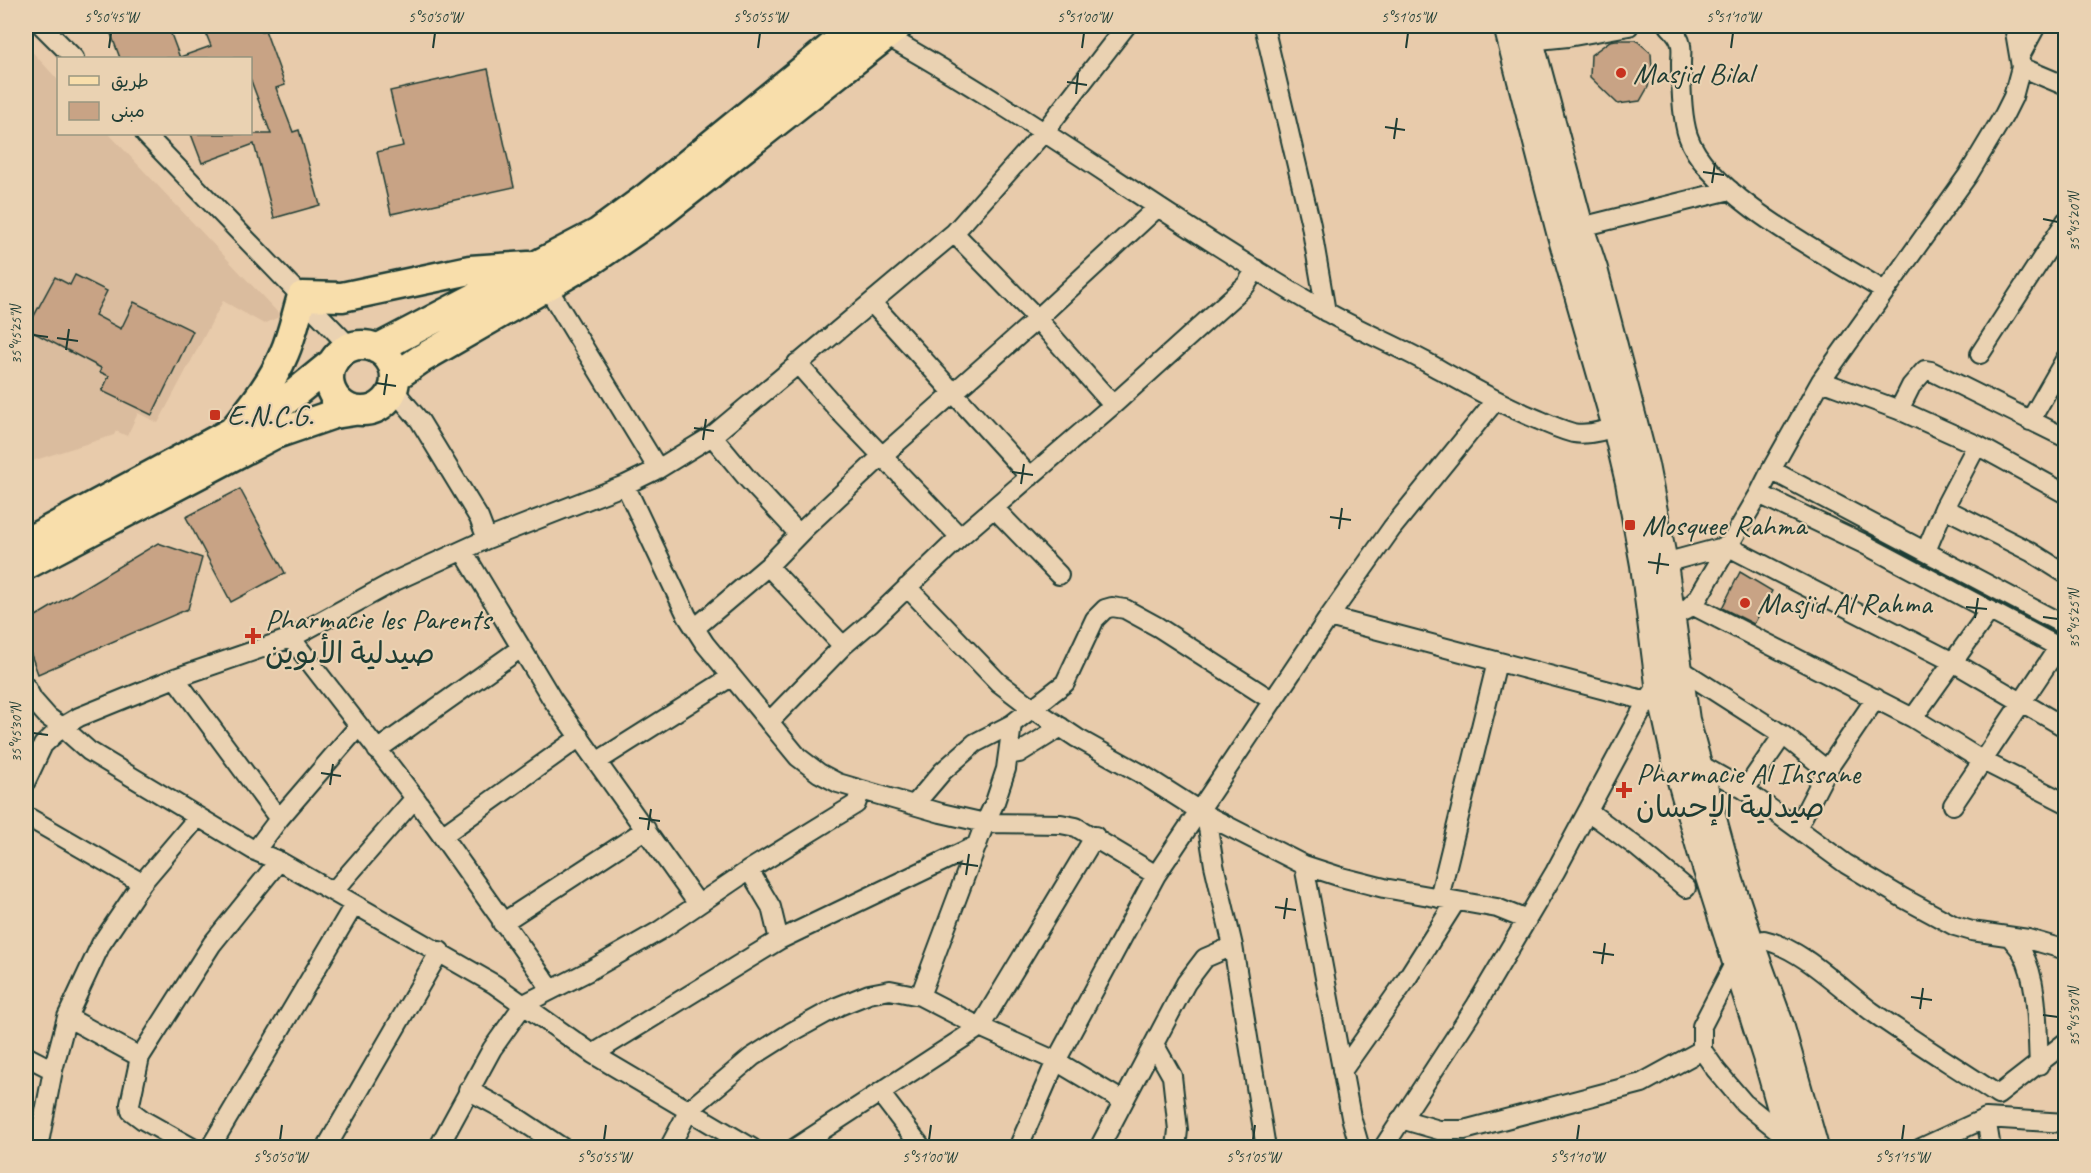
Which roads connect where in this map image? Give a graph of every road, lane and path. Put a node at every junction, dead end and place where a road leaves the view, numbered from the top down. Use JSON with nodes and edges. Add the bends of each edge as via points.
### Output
{"nodes":[{"id":1,"x":42,"y":26,"type":"edge"},
{"id":2,"x":857,"y":26,"type":"edge"},
{"id":3,"x":1126,"y":26,"type":"edge"},
{"id":4,"x":1264,"y":26,"type":"edge"},
{"id":5,"x":1629,"y":26,"type":"edge"},
{"id":6,"x":1669,"y":26,"type":"edge"},
{"id":7,"x":2014,"y":26,"type":"edge"},
{"id":8,"x":2036,"y":26,"type":"edge"},
{"id":9,"x":892,"y":31,"type":"edge"},
{"id":10,"x":1518,"y":34,"type":"edge"},
{"id":11,"x":73,"y":57,"type":"edge"},
{"id":12,"x":2021,"y":62,"type":"junction"},
{"id":13,"x":2066,"y":86,"type":"edge"},
{"id":14,"x":1044,"y":132,"type":"junction"},
{"id":15,"x":147,"y":135,"type":"edge"},
{"id":16,"x":1730,"y":190,"type":"junction"},
{"id":17,"x":1158,"y":207,"type":"junction"},
{"id":18,"x":2066,"y":221,"type":"edge"},
{"id":19,"x":1570,"y":230,"type":"junction"},
{"id":20,"x":954,"y":233,"type":"junction"},
{"id":21,"x":1256,"y":268,"type":"junction"},
{"id":22,"x":542,"y":276,"type":"junction"},
{"id":23,"x":1884,"y":291,"type":"junction"},
{"id":24,"x":302,"y":296,"type":"junction"},
{"id":25,"x":872,"y":303,"type":"junction"},
{"id":26,"x":1326,"y":312,"type":"junction"},
{"id":27,"x":1037,"y":319,"type":"junction"},
{"id":28,"x":353,"y":353,"type":"junction"},
{"id":29,"x":1980,"y":354,"type":"dead end"},
{"id":30,"x":2066,"y":358,"type":"edge"},
{"id":31,"x":797,"y":363,"type":"junction"},
{"id":32,"x":1821,"y":381,"type":"junction"},
{"id":33,"x":394,"y":383,"type":"junction"},
{"id":34,"x":954,"y":393,"type":"junction"},
{"id":35,"x":1495,"y":401,"type":"junction"},
{"id":36,"x":1113,"y":405,"type":"junction"},
{"id":37,"x":1899,"y":410,"type":"junction"},
{"id":38,"x":354,"y":411,"type":"junction"},
{"id":39,"x":2030,"y":421,"type":"junction"},
{"id":40,"x":1625,"y":423,"type":"junction"},
{"id":41,"x":232,"y":432,"type":"junction"},
{"id":42,"x":712,"y":436,"type":"junction"},
{"id":43,"x":2066,"y":438,"type":"edge"},
{"id":44,"x":1977,"y":445,"type":"junction"},
{"id":45,"x":882,"y":456,"type":"junction"},
{"id":46,"x":658,"y":469,"type":"junction"},
{"id":47,"x":1771,"y":470,"type":"junction"},
{"id":48,"x":1030,"y":477,"type":"junction"},
{"id":49,"x":625,"y":485,"type":"junction"},
{"id":50,"x":1759,"y":494,"type":"junction"},
{"id":51,"x":2066,"y":494,"type":"edge"},
{"id":52,"x":994,"y":508,"type":"junction"},
{"id":53,"x":1944,"y":508,"type":"junction"},
{"id":54,"x":799,"y":534,"type":"junction"},
{"id":55,"x":960,"y":537,"type":"junction"},
{"id":56,"x":487,"y":539,"type":"junction"},
{"id":57,"x":26,"y":543,"type":"edge"},
{"id":58,"x":1727,"y":546,"type":"junction"},
{"id":59,"x":463,"y":551,"type":"junction"},
{"id":60,"x":1926,"y":551,"type":"junction"},
{"id":61,"x":1654,"y":564,"type":"junction"},
{"id":62,"x":26,"y":565,"type":"edge"},
{"id":63,"x":768,"y":566,"type":"junction"},
{"id":64,"x":2066,"y":574,"type":"edge"},
{"id":65,"x":1059,"y":575,"type":"dead end"},
{"id":66,"x":907,"y":587,"type":"junction"},
{"id":67,"x":1990,"y":610,"type":"junction"},
{"id":68,"x":1672,"y":615,"type":"junction"},
{"id":69,"x":1329,"y":617,"type":"junction"},
{"id":70,"x":2066,"y":626,"type":"edge"},
{"id":71,"x":695,"y":628,"type":"junction"},
{"id":72,"x":291,"y":638,"type":"junction"},
{"id":73,"x":843,"y":645,"type":"junction"},
{"id":74,"x":2063,"y":645,"type":"edge"},
{"id":75,"x":521,"y":648,"type":"junction"},
{"id":76,"x":1497,"y":662,"type":"junction"},
{"id":77,"x":1953,"y":662,"type":"junction"},
{"id":78,"x":1680,"y":669,"type":"junction"},
{"id":79,"x":731,"y":677,"type":"junction"},
{"id":80,"x":175,"y":678,"type":"junction"},
{"id":81,"x":26,"y":687,"type":"edge"},
{"id":82,"x":1653,"y":693,"type":"junction"},
{"id":83,"x":1876,"y":698,"type":"junction"},
{"id":84,"x":1273,"y":701,"type":"junction"},
{"id":85,"x":2021,"y":702,"type":"junction"},
{"id":86,"x":1032,"y":708,"type":"junction"},
{"id":87,"x":1913,"y":718,"type":"junction"},
{"id":88,"x":769,"y":722,"type":"junction"},
{"id":89,"x":1012,"y":724,"type":"junction"},
{"id":90,"x":62,"y":727,"type":"junction"},
{"id":91,"x":358,"y":727,"type":"junction"},
{"id":92,"x":1061,"y":727,"type":"junction"},
{"id":93,"x":2066,"y":729,"type":"edge"},
{"id":94,"x":1783,"y":735,"type":"junction"},
{"id":95,"x":580,"y":737,"type":"junction"},
{"id":96,"x":377,"y":750,"type":"junction"},
{"id":97,"x":1009,"y":755,"type":"junction"},
{"id":98,"x":598,"y":761,"type":"junction"},
{"id":99,"x":1983,"y":761,"type":"junction"},
{"id":100,"x":1699,"y":764,"type":"junction"},
{"id":101,"x":1827,"y":770,"type":"junction"},
{"id":102,"x":26,"y":781,"type":"edge"},
{"id":103,"x":861,"y":790,"type":"junction"},
{"id":104,"x":1745,"y":790,"type":"junction"},
{"id":105,"x":415,"y":798,"type":"junction"},
{"id":106,"x":2066,"y":803,"type":"edge"},
{"id":107,"x":914,"y":805,"type":"junction"},
{"id":108,"x":1953,"y":805,"type":"dead end"},
{"id":109,"x":1588,"y":811,"type":"junction"},
{"id":110,"x":1203,"y":813,"type":"junction"},
{"id":111,"x":26,"y":816,"type":"edge"},
{"id":112,"x":198,"y":817,"type":"junction"},
{"id":113,"x":279,"y":819,"type":"junction"},
{"id":114,"x":985,"y":823,"type":"junction"},
{"id":115,"x":1797,"y":828,"type":"junction"},
{"id":116,"x":646,"y":829,"type":"junction"},
{"id":117,"x":442,"y":836,"type":"junction"},
{"id":118,"x":1095,"y":836,"type":"junction"},
{"id":119,"x":977,"y":845,"type":"junction"},
{"id":120,"x":255,"y":850,"type":"junction"},
{"id":121,"x":279,"y":861,"type":"junction"},
{"id":122,"x":1304,"y":865,"type":"junction"},
{"id":123,"x":749,"y":870,"type":"junction"},
{"id":124,"x":1156,"y":875,"type":"junction"},
{"id":125,"x":142,"y":883,"type":"junction"},
{"id":126,"x":1686,"y":888,"type":"dead end"},
{"id":127,"x":333,"y":892,"type":"junction"},
{"id":128,"x":1448,"y":899,"type":"junction"},
{"id":129,"x":354,"y":904,"type":"junction"},
{"id":130,"x":698,"y":904,"type":"junction"},
{"id":131,"x":1527,"y":920,"type":"junction"},
{"id":132,"x":502,"y":922,"type":"junction"},
{"id":133,"x":2010,"y":937,"type":"junction"},
{"id":134,"x":779,"y":940,"type":"junction"},
{"id":135,"x":1233,"y":946,"type":"junction"},
{"id":136,"x":2066,"y":950,"type":"edge"},
{"id":137,"x":440,"y":951,"type":"junction"},
{"id":138,"x":1741,"y":954,"type":"junction"},
{"id":139,"x":551,"y":989,"type":"junction"},
{"id":140,"x":920,"y":996,"type":"junction"},
{"id":141,"x":524,"y":1004,"type":"junction"},
{"id":142,"x":68,"y":1017,"type":"junction"},
{"id":143,"x":980,"y":1027,"type":"junction"},
{"id":144,"x":2066,"y":1042,"type":"edge"},
{"id":145,"x":1154,"y":1044,"type":"junction"},
{"id":146,"x":1702,"y":1050,"type":"junction"},
{"id":147,"x":593,"y":1054,"type":"junction"},
{"id":148,"x":26,"y":1056,"type":"edge"},
{"id":149,"x":140,"y":1057,"type":"junction"},
{"id":150,"x":1056,"y":1061,"type":"junction"},
{"id":151,"x":2039,"y":1065,"type":"junction"},
{"id":152,"x":52,"y":1070,"type":"junction"},
{"id":153,"x":1342,"y":1071,"type":"junction"},
{"id":154,"x":468,"y":1090,"type":"junction"},
{"id":155,"x":880,"y":1093,"type":"junction"},
{"id":156,"x":1998,"y":1095,"type":"junction"},
{"id":157,"x":1123,"y":1101,"type":"junction"},
{"id":158,"x":689,"y":1110,"type":"junction"},
{"id":159,"x":1986,"y":1118,"type":"junction"},
{"id":160,"x":2006,"y":1118,"type":"junction"},
{"id":161,"x":1401,"y":1119,"type":"junction"},
{"id":162,"x":2066,"y":1123,"type":"edge"},
{"id":163,"x":1791,"y":1144,"type":"edge"},
{"id":164,"x":1353,"y":1146,"type":"edge"},
{"id":165,"x":38,"y":1148,"type":"edge"},
{"id":166,"x":193,"y":1148,"type":"edge"},
{"id":167,"x":210,"y":1148,"type":"edge"},
{"id":168,"x":326,"y":1148,"type":"edge"},
{"id":169,"x":438,"y":1148,"type":"edge"},
{"id":170,"x":563,"y":1148,"type":"edge"},
{"id":171,"x":669,"y":1148,"type":"edge"},
{"id":172,"x":752,"y":1148,"type":"edge"},
{"id":173,"x":795,"y":1148,"type":"edge"},
{"id":174,"x":922,"y":1148,"type":"edge"},
{"id":175,"x":1018,"y":1148,"type":"edge"},
{"id":176,"x":1099,"y":1148,"type":"edge"},
{"id":177,"x":1176,"y":1148,"type":"edge"},
{"id":178,"x":1266,"y":1148,"type":"edge"},
{"id":179,"x":1383,"y":1148,"type":"edge"},
{"id":180,"x":1815,"y":1148,"type":"edge"},
{"id":181,"x":1922,"y":1148,"type":"edge"},
{"id":182,"x":1991,"y":1148,"type":"edge"}],
"edges":[{"from":1,"to":11,"type":"street"},
{"from":2,"to":22,"type":"main road"},
{"from":3,"to":14,"type":"street"},
{"from":4,"to":26,"type":"street","via":[[1311,225]]},
{"from":5,"to":10,"type":"street","via":[[1595,33]]},
{"from":6,"to":16,"type":"street","via":[[1681,45],[1688,135],[1706,167]]},
{"from":7,"to":12,"type":"street"},
{"from":8,"to":12,"type":"street"},
{"from":9,"to":14,"type":"street","via":[[927,59]]},
{"from":9,"to":22,"type":"main road","via":[[661,213],[594,259]]},
{"from":10,"to":19,"type":"main road"},
{"from":12,"to":13,"type":"street"},
{"from":12,"to":23,"type":"street","via":[[2013,98],[2004,115],[1968,175]]},
{"from":14,"to":17,"type":"street"},
{"from":14,"to":20,"type":"street"},
{"from":15,"to":24,"type":"street"},
{"from":16,"to":19,"type":"street"},
{"from":16,"to":23,"type":"street","via":[[1774,224]]},
{"from":17,"to":21,"type":"street"},
{"from":17,"to":27,"type":"street"},
{"from":18,"to":29,"type":"street"},
{"from":19,"to":40,"type":"main road"},
{"from":20,"to":25,"type":"street"},
{"from":20,"to":27,"type":"street"},
{"from":21,"to":26,"type":"street"},
{"from":21,"to":36,"type":"street","via":[[1246,285]]},
{"from":22,"to":24,"type":"main road","via":[[470,270],[342,297]]},
{"from":22,"to":28,"type":"main road"},
{"from":22,"to":33,"type":"main road","via":[[420,359]]},
{"from":22,"to":46,"type":"street"},
{"from":23,"to":32,"type":"street"},
{"from":24,"to":28,"type":"street"},
{"from":24,"to":41,"type":"main road","via":[[277,369]]},
{"from":25,"to":31,"type":"street"},
{"from":25,"to":34,"type":"street"},
{"from":26,"to":35,"type":"street"},
{"from":27,"to":34,"type":"street"},
{"from":27,"to":36,"type":"street"},
{"from":28,"to":33,"type":"main road","via":[[387,356],[393,366]]},
{"from":28,"to":38,"type":"main road","via":[[328,379],[340,403]]},
{"from":28,"to":41,"type":"main road","via":[[285,402]]},
{"from":30,"to":39,"type":"street"},
{"from":31,"to":42,"type":"street"},
{"from":31,"to":45,"type":"street"},
{"from":32,"to":37,"type":"street"},
{"from":32,"to":47,"type":"street"},
{"from":33,"to":38,"type":"main road","via":[[387,400],[378,408]]},
{"from":33,"to":56,"type":"street","via":[[479,518]]},
{"from":34,"to":45,"type":"street"},
{"from":34,"to":48,"type":"street"},
{"from":35,"to":40,"type":"street","via":[[1575,433],[1591,433]]},
{"from":35,"to":69,"type":"street","via":[[1392,528]]},
{"from":36,"to":48,"type":"street"},
{"from":37,"to":39,"type":"street","via":[[1920,375],[1931,370]]},
{"from":37,"to":44,"type":"street"},
{"from":38,"to":62,"type":"main road","via":[[273,435]]},
{"from":39,"to":43,"type":"street"},
{"from":40,"to":61,"type":"main road","via":[[1629,482]]},
{"from":41,"to":57,"type":"main road"},
{"from":42,"to":46,"type":"street"},
{"from":42,"to":54,"type":"street"},
{"from":44,"to":51,"type":"street"},
{"from":44,"to":53,"type":"street"},
{"from":45,"to":54,"type":"street"},
{"from":45,"to":55,"type":"street"},
{"from":46,"to":49,"type":"street"},
{"from":47,"to":50,"type":"street"},
{"from":47,"to":60,"type":"street"},
{"from":48,"to":52,"type":"street"},
{"from":49,"to":56,"type":"street"},
{"from":49,"to":71,"type":"street"},
{"from":50,"to":58,"type":"street"},
{"from":50,"to":67,"type":"street"},
{"from":52,"to":55,"type":"street"},
{"from":52,"to":65,"type":"street"},
{"from":53,"to":60,"type":"street"},
{"from":53,"to":64,"type":"street"},
{"from":54,"to":63,"type":"street"},
{"from":55,"to":66,"type":"street"},
{"from":56,"to":59,"type":"street"},
{"from":58,"to":61,"type":"street"},
{"from":58,"to":68,"type":"street","via":[[1698,598]]},
{"from":58,"to":77,"type":"street"},
{"from":59,"to":72,"type":"street","via":[[395,581]]},
{"from":59,"to":75,"type":"street"},
{"from":60,"to":70,"type":"street"},
{"from":61,"to":68,"type":"main road"},
{"from":63,"to":71,"type":"street"},
{"from":63,"to":73,"type":"street"},
{"from":66,"to":73,"type":"street"},
{"from":66,"to":86,"type":"street","via":[[998,682]]},
{"from":67,"to":74,"type":"street"},
{"from":67,"to":77,"type":"street"},
{"from":68,"to":78,"type":"main road"},
{"from":68,"to":82,"type":"main road"},
{"from":68,"to":83,"type":"street"},
{"from":69,"to":76,"type":"street"},
{"from":69,"to":84,"type":"street"},
{"from":71,"to":79,"type":"street"},
{"from":72,"to":80,"type":"street"},
{"from":72,"to":91,"type":"street"},
{"from":73,"to":88,"type":"street"},
{"from":74,"to":85,"type":"street"},
{"from":75,"to":95,"type":"street"},
{"from":75,"to":96,"type":"street"},
{"from":76,"to":82,"type":"street"},
{"from":76,"to":128,"type":"street"},
{"from":77,"to":85,"type":"street"},
{"from":77,"to":87,"type":"street"},
{"from":78,"to":94,"type":"street"},
{"from":78,"to":100,"type":"main road","via":[[1686,720]]},
{"from":79,"to":88,"type":"street"},
{"from":79,"to":98,"type":"street"},
{"from":80,"to":90,"type":"street"},
{"from":80,"to":113,"type":"street"},
{"from":81,"to":90,"type":"street","via":[[48,717]]},
{"from":82,"to":109,"type":"street"},
{"from":82,"to":138,"type":"main road"},
{"from":83,"to":87,"type":"street"},
{"from":83,"to":101,"type":"street"},
{"from":84,"to":86,"type":"street","via":[[1158,627],[1125,609],[1112,607],[1095,619],[1065,683]]},
{"from":84,"to":110,"type":"street"},
{"from":85,"to":93,"type":"street"},
{"from":85,"to":99,"type":"street"},
{"from":86,"to":89,"type":"street"},
{"from":86,"to":92,"type":"street"},
{"from":87,"to":99,"type":"street"},
{"from":88,"to":103,"type":"street","via":[[798,758],[838,783]]},
{"from":89,"to":97,"type":"street"},
{"from":89,"to":107,"type":"street","via":[[975,743],[943,771]]},
{"from":90,"to":102,"type":"street","via":[[44,745]]},
{"from":90,"to":112,"type":"street","via":[[89,751]]},
{"from":91,"to":96,"type":"street"},
{"from":91,"to":113,"type":"street"},
{"from":92,"to":97,"type":"street"},
{"from":92,"to":110,"type":"street"},
{"from":94,"to":101,"type":"street"},
{"from":94,"to":104,"type":"street"},
{"from":95,"to":98,"type":"street"},
{"from":95,"to":117,"type":"street"},
{"from":96,"to":105,"type":"street"},
{"from":97,"to":114,"type":"street"},
{"from":98,"to":116,"type":"street"},
{"from":99,"to":106,"type":"street"},
{"from":99,"to":108,"type":"street"},
{"from":100,"to":104,"type":"street"},
{"from":100,"to":138,"type":"main road","via":[[1721,848]]},
{"from":101,"to":115,"type":"street"},
{"from":103,"to":107,"type":"street"},
{"from":103,"to":123,"type":"street","via":[[855,804]]},
{"from":104,"to":115,"type":"street"},
{"from":105,"to":117,"type":"street"},
{"from":105,"to":127,"type":"street"},
{"from":107,"to":114,"type":"street"},
{"from":109,"to":126,"type":"street"},
{"from":109,"to":131,"type":"street"},
{"from":110,"to":122,"type":"street"},
{"from":110,"to":124,"type":"street"},
{"from":110,"to":135,"type":"street"},
{"from":111,"to":125,"type":"street"},
{"from":112,"to":120,"type":"street"},
{"from":112,"to":125,"type":"street"},
{"from":113,"to":120,"type":"street"},
{"from":114,"to":118,"type":"street","via":[[1061,824]]},
{"from":114,"to":119,"type":"street"},
{"from":115,"to":133,"type":"street","via":[[1846,864],[1955,926]]},
{"from":116,"to":130,"type":"street"},
{"from":116,"to":132,"type":"street"},
{"from":117,"to":132,"type":"street"},
{"from":118,"to":124,"type":"street"},
{"from":118,"to":143,"type":"street"},
{"from":119,"to":134,"type":"street"},
{"from":119,"to":140,"type":"street"},
{"from":120,"to":121,"type":"street"},
{"from":121,"to":127,"type":"street"},
{"from":121,"to":149,"type":"street","via":[[212,944]]},
{"from":122,"to":128,"type":"street","via":[[1384,888]]},
{"from":122,"to":153,"type":"street"},
{"from":123,"to":130,"type":"street"},
{"from":123,"to":134,"type":"street","via":[[771,907]]},
{"from":124,"to":150,"type":"street"},
{"from":125,"to":142,"type":"street","via":[[100,944]]},
{"from":127,"to":129,"type":"street"},
{"from":128,"to":131,"type":"street","via":[[1497,908]]},
{"from":128,"to":153,"type":"street","via":[[1404,983]]},
{"from":129,"to":137,"type":"street"},
{"from":129,"to":167,"type":"street"},
{"from":130,"to":139,"type":"street","via":[[622,953]]},
{"from":131,"to":161,"type":"street"},
{"from":132,"to":139,"type":"street"},
{"from":133,"to":136,"type":"street"},
{"from":133,"to":151,"type":"street","via":[[2022,953],[2030,976]]},
{"from":134,"to":147,"type":"street"},
{"from":135,"to":145,"type":"street","via":[[1205,958],[1186,982]]},
{"from":135,"to":178,"type":"street"},
{"from":137,"to":141,"type":"street"},
{"from":137,"to":168,"type":"street"},
{"from":138,"to":146,"type":"street","via":[[1702,1026]]},
{"from":138,"to":156,"type":"street","via":[[1764,940],[1786,948],[1871,1011]]},
{"from":138,"to":163,"type":"main road"},
{"from":138,"to":180,"type":"main road","via":[[1780,1024]]},
{"from":139,"to":141,"type":"street"},
{"from":140,"to":143,"type":"street"},
{"from":140,"to":158,"type":"street","via":[[890,990],[839,1006],[752,1057]]},
{"from":141,"to":147,"type":"street"},
{"from":141,"to":154,"type":"street"},
{"from":142,"to":149,"type":"street"},
{"from":142,"to":152,"type":"street"},
{"from":143,"to":150,"type":"street"},
{"from":143,"to":155,"type":"street"},
{"from":144,"to":151,"type":"street"},
{"from":145,"to":157,"type":"street"},
{"from":145,"to":177,"type":"street","via":[[1172,1076]]},
{"from":146,"to":161,"type":"street","via":[[1642,1083],[1464,1130],[1439,1130]]},
{"from":146,"to":163,"type":"street","via":[[1744,1103]]},
{"from":147,"to":158,"type":"street"},
{"from":148,"to":152,"type":"street"},
{"from":149,"to":166,"type":"street","via":[[131,1111]]},
{"from":150,"to":157,"type":"street"},
{"from":150,"to":175,"type":"street"},
{"from":151,"to":156,"type":"street"},
{"from":152,"to":165,"type":"street"},
{"from":153,"to":164,"type":"street"},
{"from":154,"to":169,"type":"street"},
{"from":154,"to":170,"type":"street"},
{"from":155,"to":173,"type":"street"},
{"from":155,"to":174,"type":"street"},
{"from":156,"to":160,"type":"street"},
{"from":157,"to":176,"type":"street"},
{"from":158,"to":171,"type":"street"},
{"from":158,"to":172,"type":"street"},
{"from":159,"to":160,"type":"street"},
{"from":159,"to":181,"type":"street"},
{"from":159,"to":182,"type":"street"},
{"from":160,"to":162,"type":"street"},
{"from":161,"to":179,"type":"street"}]}
